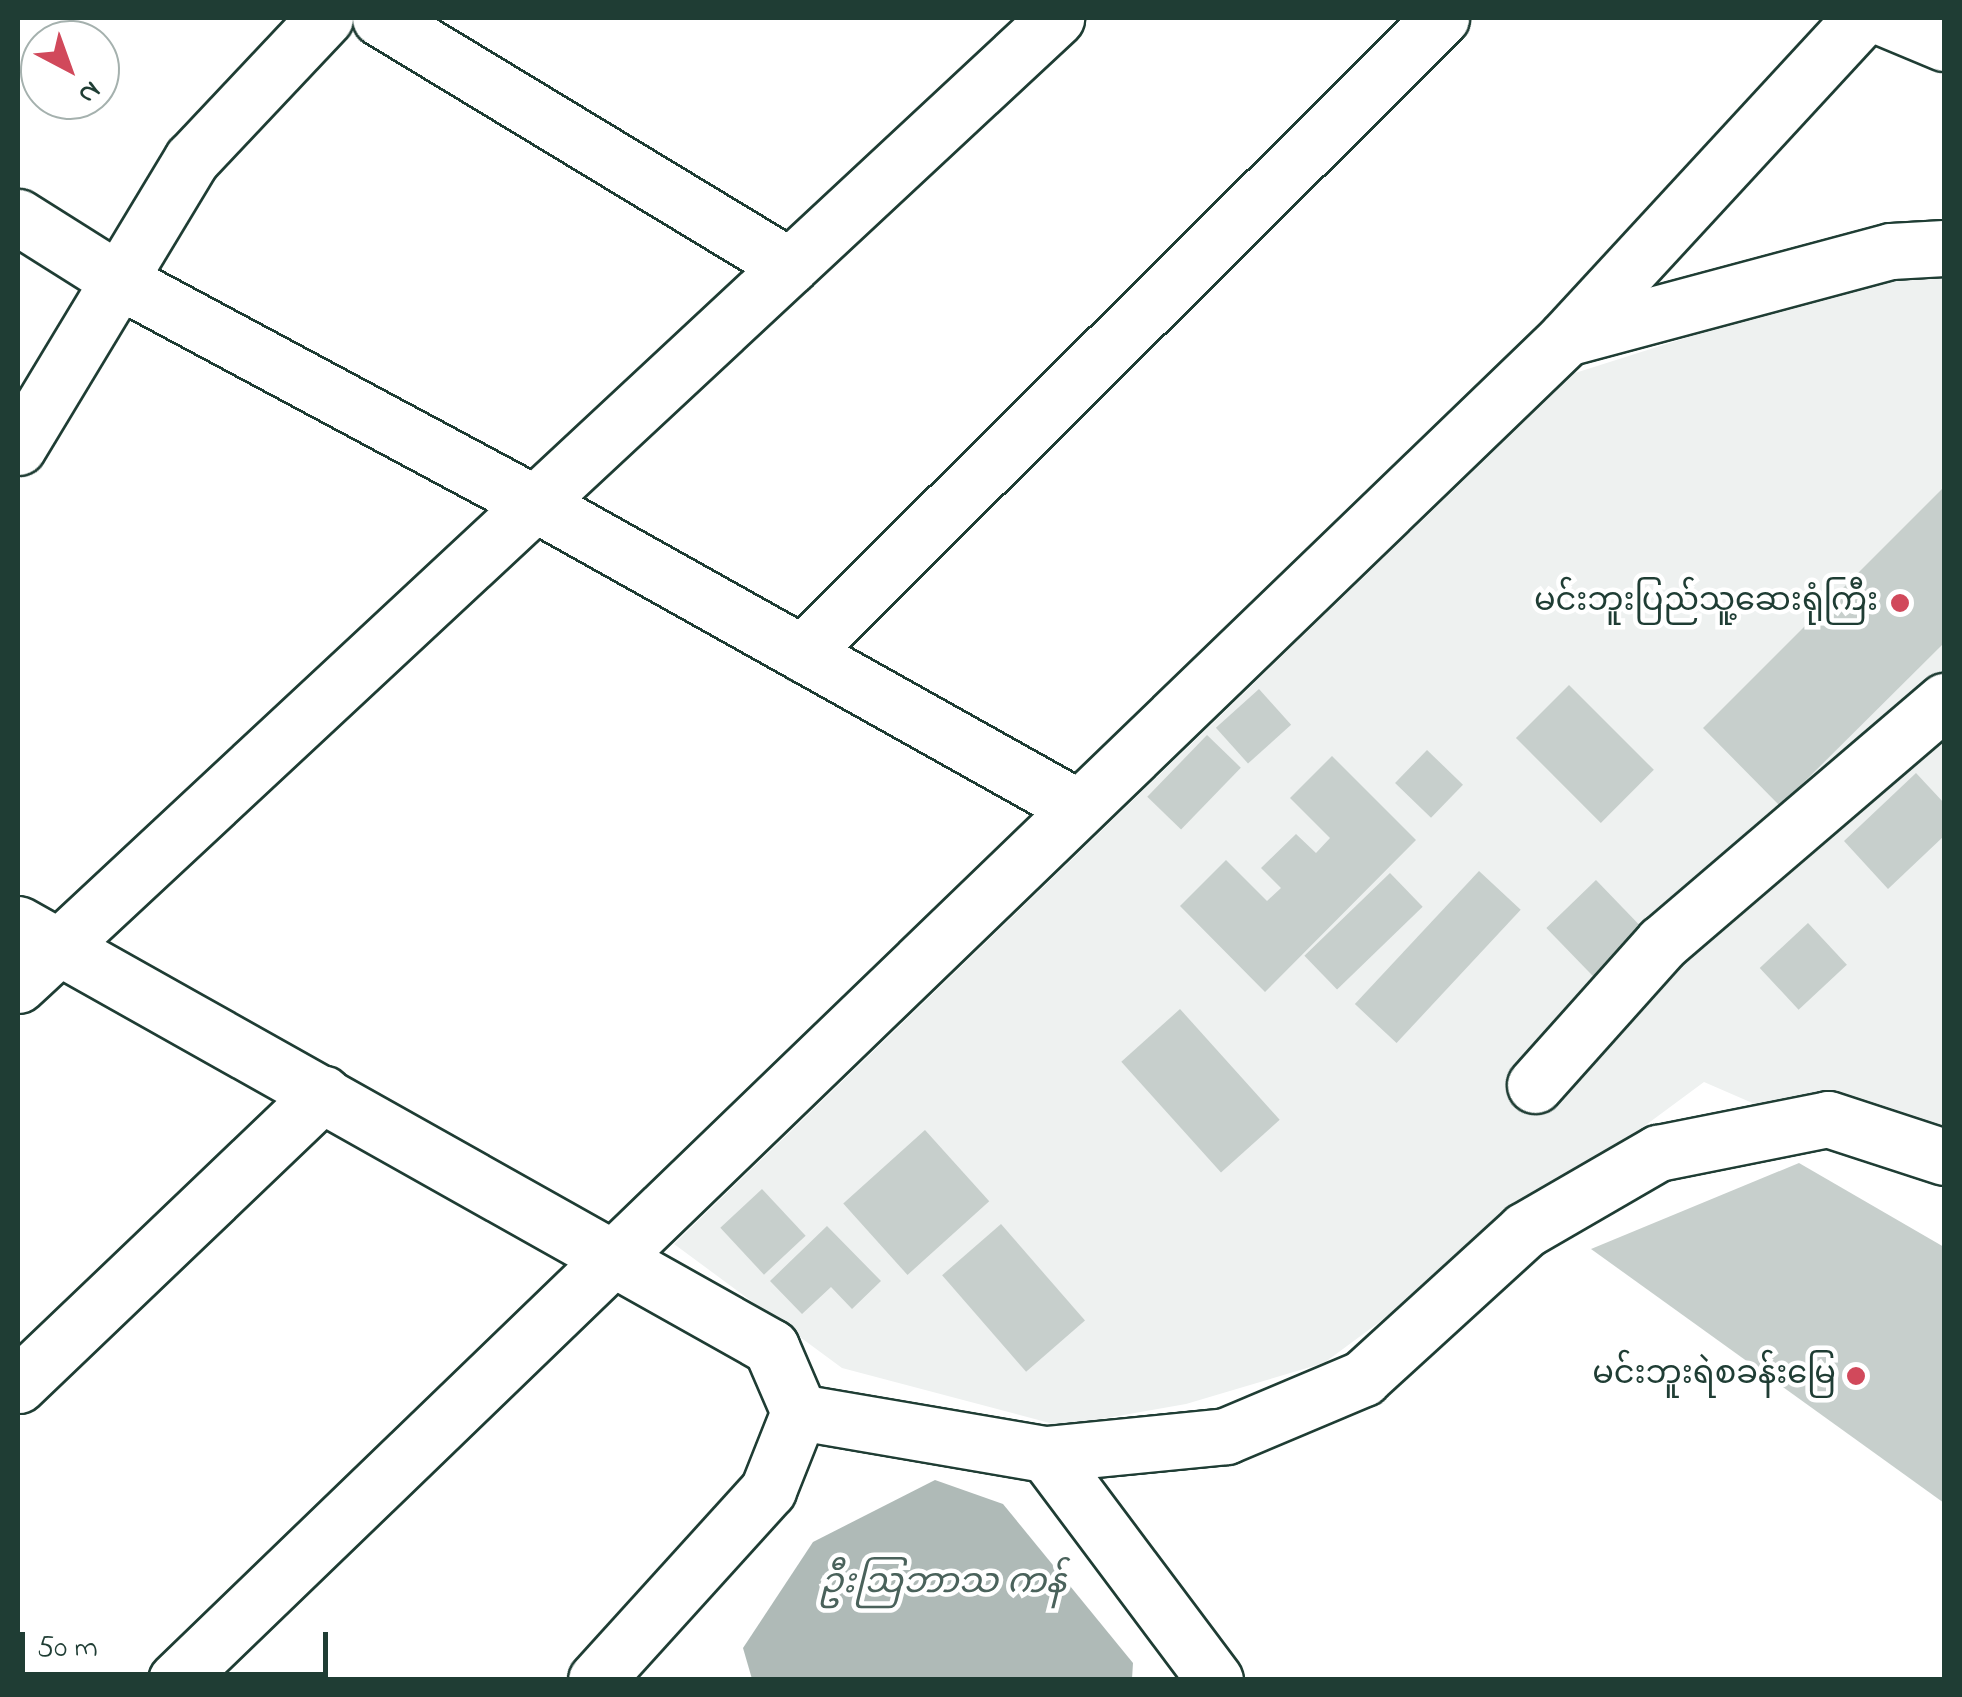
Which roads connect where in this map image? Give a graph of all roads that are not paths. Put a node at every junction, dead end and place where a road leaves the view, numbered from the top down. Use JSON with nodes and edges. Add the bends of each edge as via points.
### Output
{"nodes":[{"id":1,"x":325,"y":18,"type":"edge"},
{"id":2,"x":380,"y":18,"type":"edge"},
{"id":3,"x":1056,"y":18,"type":"edge"},
{"id":4,"x":1440,"y":18,"type":"edge"},
{"id":5,"x":1861,"y":18,"type":"edge"},
{"id":6,"x":1884,"y":18,"type":"edge"},
{"id":7,"x":1944,"y":43,"type":"edge"},
{"id":8,"x":18,"y":217,"type":"edge"},
{"id":9,"x":1944,"y":248,"type":"edge"},
{"id":10,"x":790,"y":266,"type":"junction"},
{"id":11,"x":118,"y":280,"type":"junction"},
{"id":12,"x":1566,"y":338,"type":"junction"},
{"id":13,"x":18,"y":447,"type":"edge"},
{"id":14,"x":536,"y":504,"type":"junction"},
{"id":15,"x":802,"y":653,"type":"junction"},
{"id":16,"x":1944,"y":702,"type":"edge"},
{"id":17,"x":1077,"y":807,"type":"junction"},
{"id":18,"x":39,"y":936,"type":"edge"},
{"id":19,"x":18,"y":985,"type":"edge"},
{"id":20,"x":1535,"y":1085,"type":"dead end"},
{"id":21,"x":323,"y":1094,"type":"junction"},
{"id":22,"x":1944,"y":1157,"type":"edge"},
{"id":23,"x":613,"y":1253,"type":"junction"},
{"id":24,"x":18,"y":1386,"type":"edge"},
{"id":25,"x":799,"y":1412,"type":"junction"},
{"id":26,"x":1046,"y":1454,"type":"junction"},
{"id":27,"x":176,"y":1680,"type":"edge"},
{"id":28,"x":596,"y":1680,"type":"edge"},
{"id":29,"x":1215,"y":1680,"type":"edge"}],
"edges":[{"from":1,"to":11,"type":"street","via":[[192,160]]},
{"from":2,"to":10,"type":"street"},
{"from":3,"to":10,"type":"street"},
{"from":4,"to":15,"type":"street"},
{"from":5,"to":12,"type":"street"},
{"from":6,"to":7,"type":"street"},
{"from":8,"to":11,"type":"street"},
{"from":9,"to":12,"type":"street","via":[[1891,251]]},
{"from":10,"to":14,"type":"street"},
{"from":11,"to":13,"type":"street"},
{"from":11,"to":14,"type":"street"},
{"from":12,"to":17,"type":"street"},
{"from":14,"to":15,"type":"street"},
{"from":14,"to":18,"type":"street"},
{"from":15,"to":17,"type":"street"},
{"from":16,"to":20,"type":"street","via":[[1662,943]]},
{"from":17,"to":23,"type":"street"},
{"from":18,"to":19,"type":"street"},
{"from":18,"to":21,"type":"street"},
{"from":21,"to":23,"type":"street"},
{"from":21,"to":24,"type":"street"},
{"from":22,"to":26,"type":"street","via":[[1828,1119],[1658,1153],[1525,1230],[1363,1378],[1226,1436]]},
{"from":23,"to":25,"type":"street","via":[[771,1347]]},
{"from":23,"to":27,"type":"street"},
{"from":25,"to":26,"type":"street"},
{"from":25,"to":28,"type":"street","via":[[768,1490]]},
{"from":26,"to":29,"type":"street"}]}
